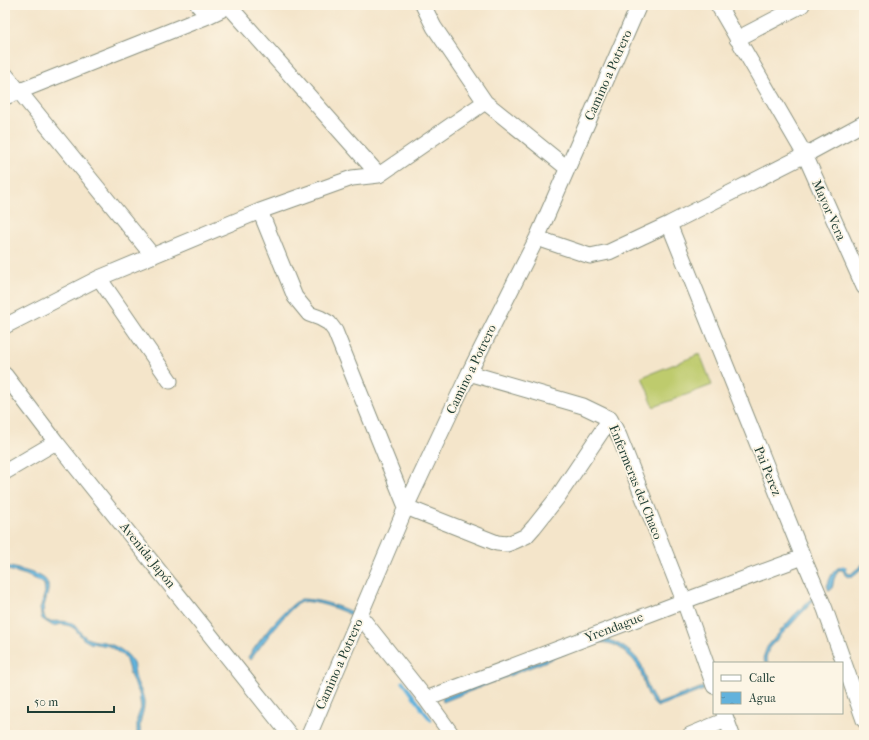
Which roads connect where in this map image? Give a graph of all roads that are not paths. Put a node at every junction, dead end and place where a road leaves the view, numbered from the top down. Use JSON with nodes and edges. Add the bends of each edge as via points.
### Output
{"nodes":[{"id":1,"x":423,"y":5,"type":"edge"},
{"id":2,"x":639,"y":5,"type":"edge"},
{"id":3,"x":718,"y":5,"type":"edge"},
{"id":4,"x":802,"y":5,"type":"edge"},
{"id":5,"x":230,"y":6,"type":"edge"},
{"id":6,"x":203,"y":10,"type":"edge"},
{"id":7,"x":737,"y":39,"type":"junction"},
{"id":8,"x":5,"y":74,"type":"edge"},
{"id":9,"x":19,"y":91,"type":"junction"},
{"id":10,"x":5,"y":97,"type":"edge"},
{"id":11,"x":485,"y":102,"type":"junction"},
{"id":12,"x":864,"y":123,"type":"edge"},
{"id":13,"x":805,"y":155,"type":"junction"},
{"id":14,"x":566,"y":168,"type":"junction"},
{"id":15,"x":379,"y":175,"type":"junction"},
{"id":16,"x":260,"y":211,"type":"junction"},
{"id":17,"x":669,"y":224,"type":"junction"},
{"id":18,"x":537,"y":238,"type":"junction"},
{"id":19,"x":153,"y":256,"type":"junction"},
{"id":20,"x":99,"y":278,"type":"junction"},
{"id":21,"x":862,"y":279,"type":"edge"},
{"id":22,"x":5,"y":326,"type":"edge"},
{"id":23,"x":469,"y":373,"type":"junction"},
{"id":24,"x":5,"y":375,"type":"edge"},
{"id":25,"x":170,"y":381,"type":"dead end"},
{"id":26,"x":610,"y":419,"type":"junction"},
{"id":27,"x":56,"y":442,"type":"junction"},
{"id":28,"x":5,"y":472,"type":"edge"},
{"id":29,"x":406,"y":507,"type":"junction"},
{"id":30,"x":802,"y":557,"type":"junction"},
{"id":31,"x":684,"y":601,"type":"junction"},
{"id":32,"x":360,"y":616,"type":"junction"},
{"id":33,"x":713,"y":683,"type":"edge"},
{"id":34,"x":426,"y":699,"type":"junction"},
{"id":35,"x":725,"y":716,"type":"edge"},
{"id":36,"x":864,"y":720,"type":"edge"},
{"id":37,"x":290,"y":735,"type":"edge"},
{"id":38,"x":309,"y":735,"type":"edge"},
{"id":39,"x":452,"y":735,"type":"edge"},
{"id":40,"x":690,"y":735,"type":"edge"},
{"id":41,"x":732,"y":735,"type":"edge"}],
"edges":[{"from":1,"to":11,"type":"street","via":[[434,27]]},
{"from":2,"to":14,"type":"street","name":"Camino a Potrero"},
{"from":3,"to":7,"type":"street","name":"Mayor Vera"},
{"from":4,"to":7,"type":"street"},
{"from":5,"to":6,"type":"street"},
{"from":5,"to":15,"type":"street"},
{"from":6,"to":9,"type":"street"},
{"from":7,"to":13,"type":"street","name":"Mayor Vera"},
{"from":8,"to":9,"type":"street"},
{"from":9,"to":10,"type":"street"},
{"from":9,"to":19,"type":"street"},
{"from":11,"to":14,"type":"street"},
{"from":11,"to":15,"type":"street"},
{"from":12,"to":13,"type":"street"},
{"from":13,"to":17,"type":"street"},
{"from":13,"to":21,"type":"street","name":"Mayor Vera"},
{"from":14,"to":18,"type":"street","name":"Camino a Potrero"},
{"from":15,"to":16,"type":"street","via":[[352,178]]},
{"from":16,"to":19,"type":"street"},
{"from":16,"to":29,"type":"street","via":[[295,297],[309,314],[329,323],[336,331]]},
{"from":17,"to":18,"type":"street","via":[[609,252],[590,256]]},
{"from":17,"to":30,"type":"street","name":"Pai Perez"},
{"from":18,"to":23,"type":"street","name":"Camino a Potrero"},
{"from":19,"to":20,"type":"street"},
{"from":20,"to":22,"type":"street"},
{"from":20,"to":25,"type":"street"},
{"from":23,"to":26,"type":"street","name":"Enfermeras del Chaco","via":[[583,406]]},
{"from":23,"to":29,"type":"street","name":"Camino a Potrero"},
{"from":24,"to":27,"type":"street","name":"Avenida Japón"},
{"from":26,"to":29,"type":"street","via":[[557,498],[526,536],[515,541],[507,544],[497,543]]},
{"from":26,"to":31,"type":"street","name":"Enfermeras del Chaco"},
{"from":27,"to":28,"type":"street"},
{"from":27,"to":37,"type":"street","name":"Avenida Japón"},
{"from":29,"to":32,"type":"street","name":"Camino a Potrero"},
{"from":30,"to":31,"type":"street","name":"Yrendague"},
{"from":30,"to":36,"type":"street","name":"Pai Perez","via":[[817,589]]},
{"from":31,"to":33,"type":"street","name":"Enfermeras del Chaco"},
{"from":31,"to":34,"type":"street","name":"Yrendague"},
{"from":32,"to":34,"type":"street"},
{"from":32,"to":38,"type":"street","name":"Camino a Potrero"},
{"from":34,"to":39,"type":"street"},
{"from":35,"to":40,"type":"street"},
{"from":35,"to":41,"type":"street"}]}
